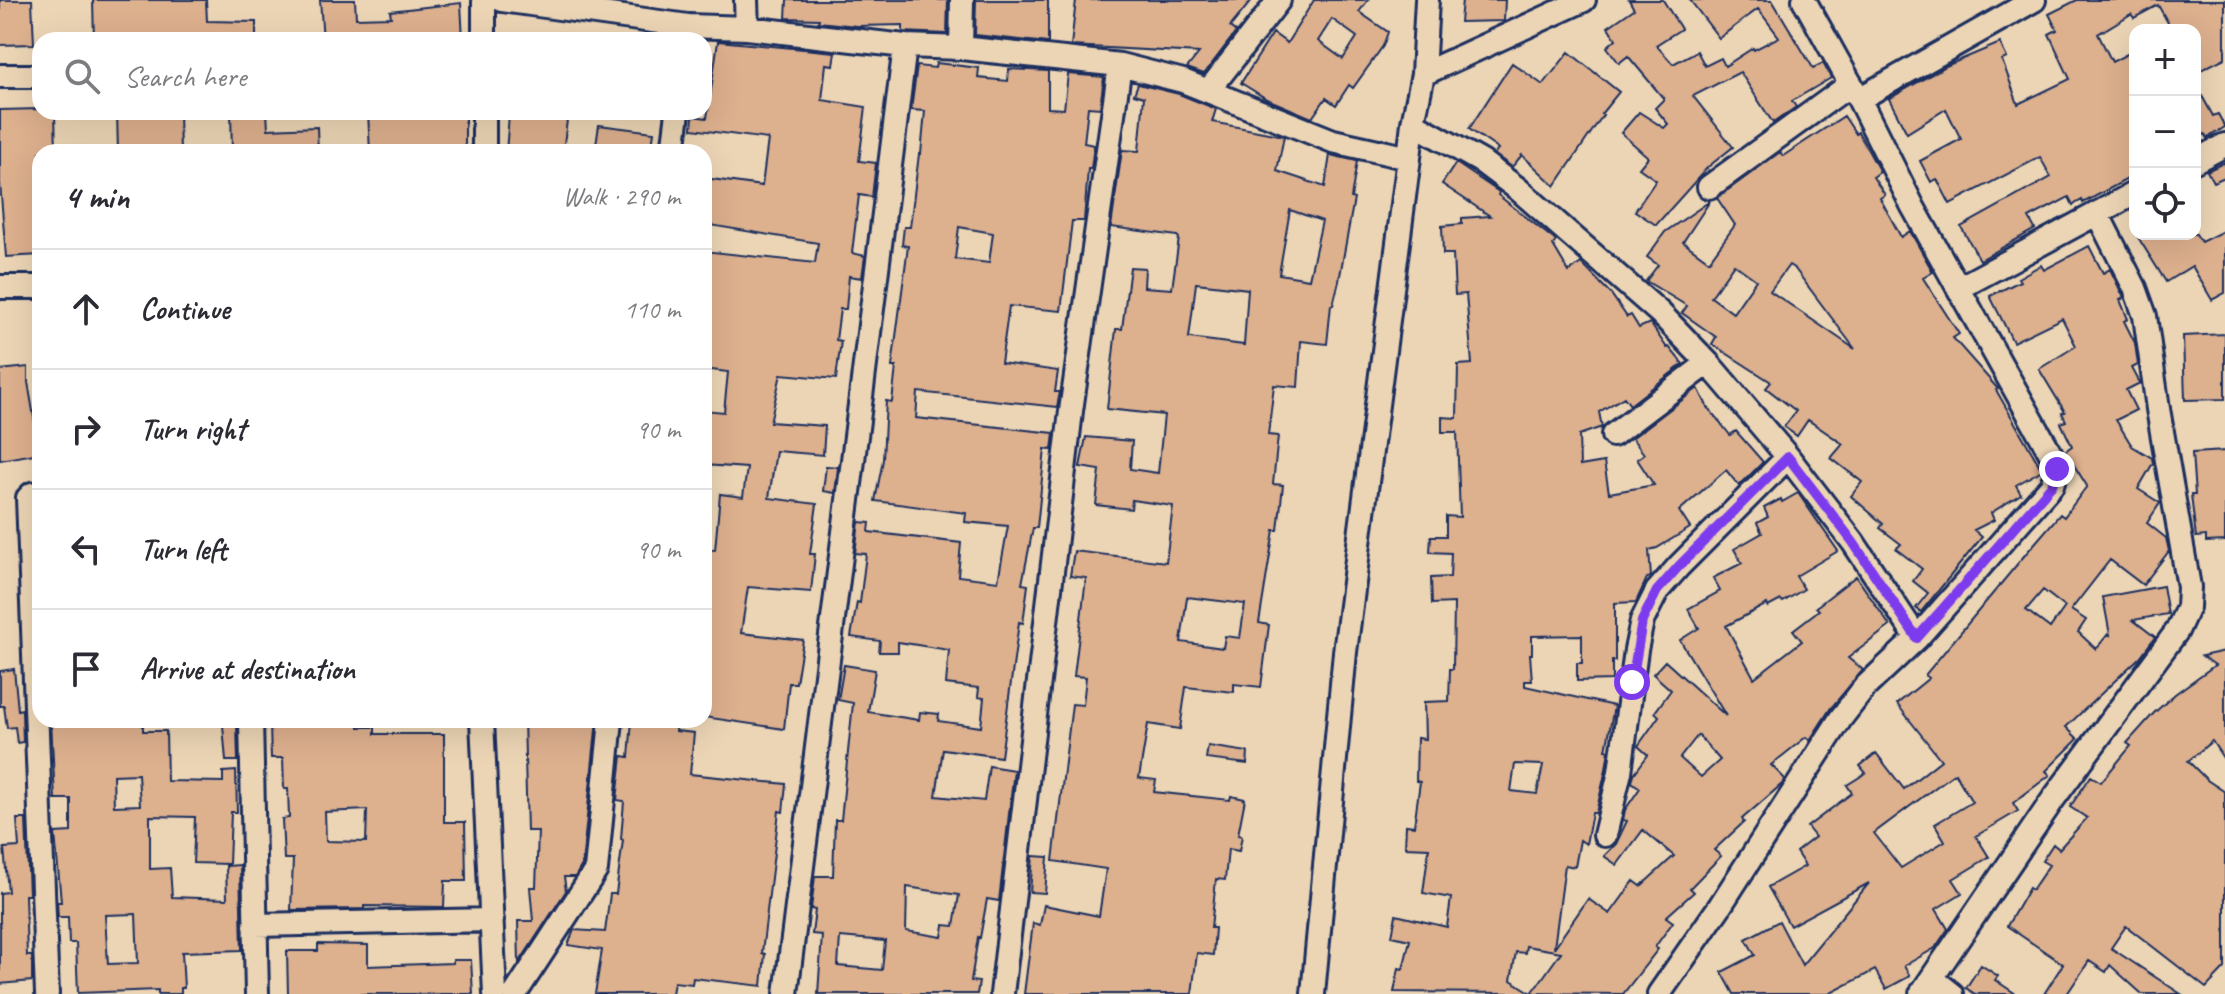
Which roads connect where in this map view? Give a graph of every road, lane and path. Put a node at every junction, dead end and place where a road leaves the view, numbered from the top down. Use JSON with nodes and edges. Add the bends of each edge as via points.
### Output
{"nodes":[{"id":1,"x":484,"y":0,"type":"edge"},
{"id":2,"x":502,"y":0,"type":"edge"},
{"id":3,"x":746,"y":0,"type":"edge"},
{"id":4,"x":962,"y":0,"type":"edge"},
{"id":5,"x":1279,"y":0,"type":"edge"},
{"id":6,"x":1427,"y":0,"type":"edge"},
{"id":7,"x":1584,"y":0,"type":"edge"},
{"id":8,"x":1804,"y":0,"type":"edge"},
{"id":9,"x":2034,"y":0,"type":"edge"},
{"id":10,"x":747,"y":28,"type":"junction"},
{"id":11,"x":484,"y":32,"type":"edge"},
{"id":12,"x":682,"y":32,"type":"edge"},
{"id":13,"x":700,"y":32,"type":"edge"},
{"id":14,"x":905,"y":46,"type":"junction"},
{"id":15,"x":961,"y":48,"type":"junction"},
{"id":16,"x":1120,"y":65,"type":"junction"},
{"id":17,"x":1423,"y":74,"type":"junction"},
{"id":18,"x":0,"y":76,"type":"edge"},
{"id":19,"x":32,"y":76,"type":"edge"},
{"id":20,"x":1209,"y":90,"type":"junction"},
{"id":21,"x":1855,"y":92,"type":"junction"},
{"id":22,"x":484,"y":120,"type":"edge"},
{"id":23,"x":677,"y":120,"type":"edge"},
{"id":24,"x":1413,"y":123,"type":"junction"},
{"id":25,"x":484,"y":144,"type":"edge"},
{"id":26,"x":674,"y":144,"type":"edge"},
{"id":27,"x":2225,"y":145,"type":"edge"},
{"id":28,"x":1409,"y":158,"type":"junction"},
{"id":29,"x":2201,"y":158,"type":"edge"},
{"id":30,"x":1709,"y":187,"type":"dead end"},
{"id":31,"x":2129,"y":196,"type":"edge"},
{"id":32,"x":2097,"y":213,"type":"junction"},
{"id":33,"x":0,"y":287,"type":"edge"},
{"id":34,"x":32,"y":287,"type":"edge"},
{"id":35,"x":1959,"y":288,"type":"junction"},
{"id":36,"x":1708,"y":363,"type":"junction"},
{"id":37,"x":1613,"y":435,"type":"dead end"},
{"id":38,"x":1788,"y":457,"type":"junction"},
{"id":39,"x":32,"y":494,"type":"edge"},
{"id":40,"x":32,"y":602,"type":"edge"},
{"id":41,"x":1917,"y":638,"type":"junction"},
{"id":42,"x":37,"y":728,"type":"edge"},
{"id":43,"x":251,"y":728,"type":"edge"},
{"id":44,"x":482,"y":728,"type":"edge"},
{"id":45,"x":610,"y":728,"type":"edge"},
{"id":46,"x":1605,"y":835,"type":"dead end"},
{"id":47,"x":492,"y":920,"type":"junction"},
{"id":48,"x":255,"y":925,"type":"junction"},
{"id":49,"x":1926,"y":986,"type":"edge"},
{"id":50,"x":47,"y":994,"type":"edge"},
{"id":51,"x":257,"y":994,"type":"edge"},
{"id":52,"x":495,"y":994,"type":"edge"},
{"id":53,"x":515,"y":994,"type":"edge"},
{"id":54,"x":786,"y":994,"type":"edge"},
{"id":55,"x":1002,"y":994,"type":"edge"},
{"id":56,"x":1313,"y":994,"type":"edge"},
{"id":57,"x":1659,"y":994,"type":"edge"},
{"id":58,"x":1952,"y":994,"type":"edge"}],
"edges":[{"from":1,"to":11,"type":"street"},
{"from":2,"to":12,"type":"street"},
{"from":3,"to":10,"type":"street"},
{"from":4,"to":15,"type":"street"},
{"from":5,"to":20,"type":"street"},
{"from":6,"to":17,"type":"street"},
{"from":7,"to":17,"type":"street"},
{"from":8,"to":21,"type":"street"},
{"from":9,"to":21,"type":"street"},
{"from":10,"to":13,"type":"street"},
{"from":10,"to":14,"type":"street"},
{"from":14,"to":15,"type":"street"},
{"from":14,"to":54,"type":"street"},
{"from":15,"to":16,"type":"street"},
{"from":16,"to":20,"type":"street"},
{"from":16,"to":55,"type":"street","via":[[1069,427]]},
{"from":17,"to":24,"type":"street"},
{"from":18,"to":19,"type":"street"},
{"from":20,"to":28,"type":"street","via":[[1333,141]]},
{"from":21,"to":30,"type":"street"},
{"from":21,"to":35,"type":"street"},
{"from":22,"to":25,"type":"street"},
{"from":23,"to":26,"type":"street"},
{"from":24,"to":28,"type":"street"},
{"from":24,"to":36,"type":"street","via":[[1518,189],[1660,313]]},
{"from":27,"to":29,"type":"street"},
{"from":28,"to":56,"type":"street","via":[[1345,652]]},
{"from":31,"to":32,"type":"street"},
{"from":32,"to":35,"type":"street"},
{"from":32,"to":49,"type":"street","via":[[2145,316],[2188,607],[2177,631],[2054,798]]},
{"from":33,"to":34,"type":"street"},
{"from":35,"to":41,"type":"street","via":[[2057,469],[2052,485]]},
{"from":36,"to":37,"type":"street"},
{"from":36,"to":38,"type":"street"},
{"from":38,"to":41,"type":"street"},
{"from":38,"to":46,"type":"street","via":[[1679,566],[1657,591],[1642,621],[1620,772]]},
{"from":39,"to":40,"type":"street"},
{"from":41,"to":57,"type":"street","via":[[1841,718]]},
{"from":42,"to":50,"type":"street"},
{"from":43,"to":48,"type":"street"},
{"from":44,"to":47,"type":"street"},
{"from":45,"to":53,"type":"street","via":[[596,870]]},
{"from":47,"to":48,"type":"street"},
{"from":47,"to":52,"type":"street"},
{"from":48,"to":51,"type":"street"},
{"from":49,"to":58,"type":"street"}]}
